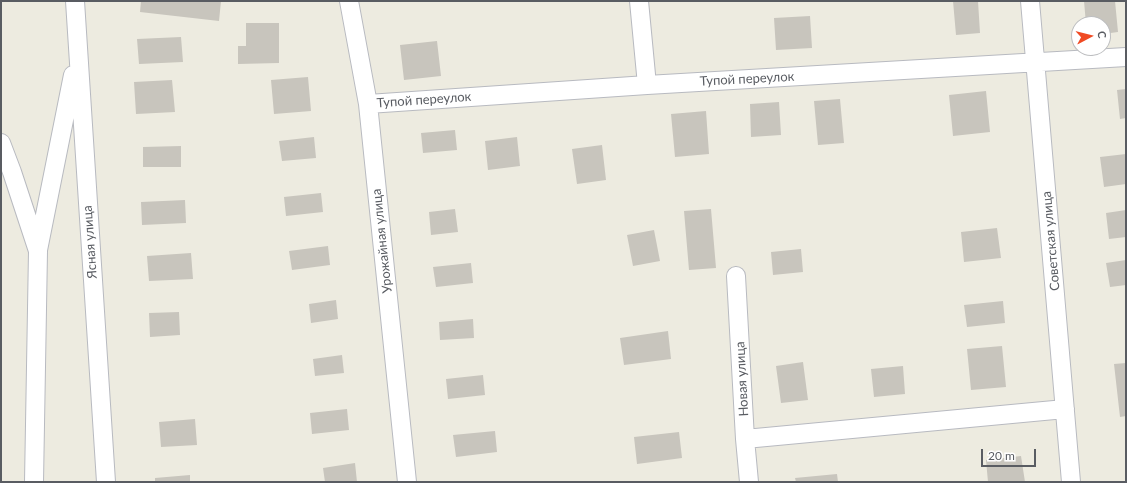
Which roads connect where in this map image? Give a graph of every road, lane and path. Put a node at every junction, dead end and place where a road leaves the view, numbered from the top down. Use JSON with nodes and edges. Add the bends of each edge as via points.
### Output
{"nodes":[{"id":1,"x":75,"y":1,"type":"edge"},
{"id":2,"x":349,"y":1,"type":"edge"},
{"id":3,"x":639,"y":1,"type":"edge"},
{"id":4,"x":1030,"y":1,"type":"edge"},
{"id":5,"x":78,"y":50,"type":"junction"},
{"id":6,"x":1126,"y":57,"type":"edge"},
{"id":7,"x":1035,"y":63,"type":"junction"},
{"id":8,"x":647,"y":84,"type":"junction"},
{"id":9,"x":368,"y":104,"type":"junction"},
{"id":10,"x":1,"y":143,"type":"edge"},
{"id":11,"x":38,"y":250,"type":"junction"},
{"id":12,"x":736,"y":276,"type":"dead end"},
{"id":13,"x":1065,"y":409,"type":"junction"},
{"id":14,"x":745,"y":439,"type":"junction"},
{"id":15,"x":34,"y":482,"type":"edge"},
{"id":16,"x":106,"y":482,"type":"edge"},
{"id":17,"x":406,"y":482,"type":"edge"},
{"id":18,"x":749,"y":482,"type":"edge"},
{"id":19,"x":1071,"y":482,"type":"edge"}],
"edges":[{"from":1,"to":5,"type":"street","name":"Ясная улица"},
{"from":2,"to":9,"type":"street","name":"Урожайная улица"},
{"from":3,"to":8,"type":"street"},
{"from":4,"to":7,"type":"street","name":"Советская улица"},
{"from":5,"to":11,"type":"street"},
{"from":5,"to":16,"type":"street","name":"Ясная улица"},
{"from":6,"to":7,"type":"street","name":"Тупой переулок"},
{"from":7,"to":8,"type":"street","name":"Тупой переулок"},
{"from":7,"to":13,"type":"street","name":"Советская улица"},
{"from":8,"to":9,"type":"street","name":"Тупой переулок"},
{"from":9,"to":17,"type":"street","name":"Урожайная улица"},
{"from":10,"to":11,"type":"street"},
{"from":11,"to":15,"type":"street"},
{"from":12,"to":14,"type":"street","name":"Новая улица"},
{"from":13,"to":14,"type":"street"},
{"from":13,"to":19,"type":"street","name":"Советская улица"},
{"from":14,"to":18,"type":"street","name":"Новая улица"}]}
